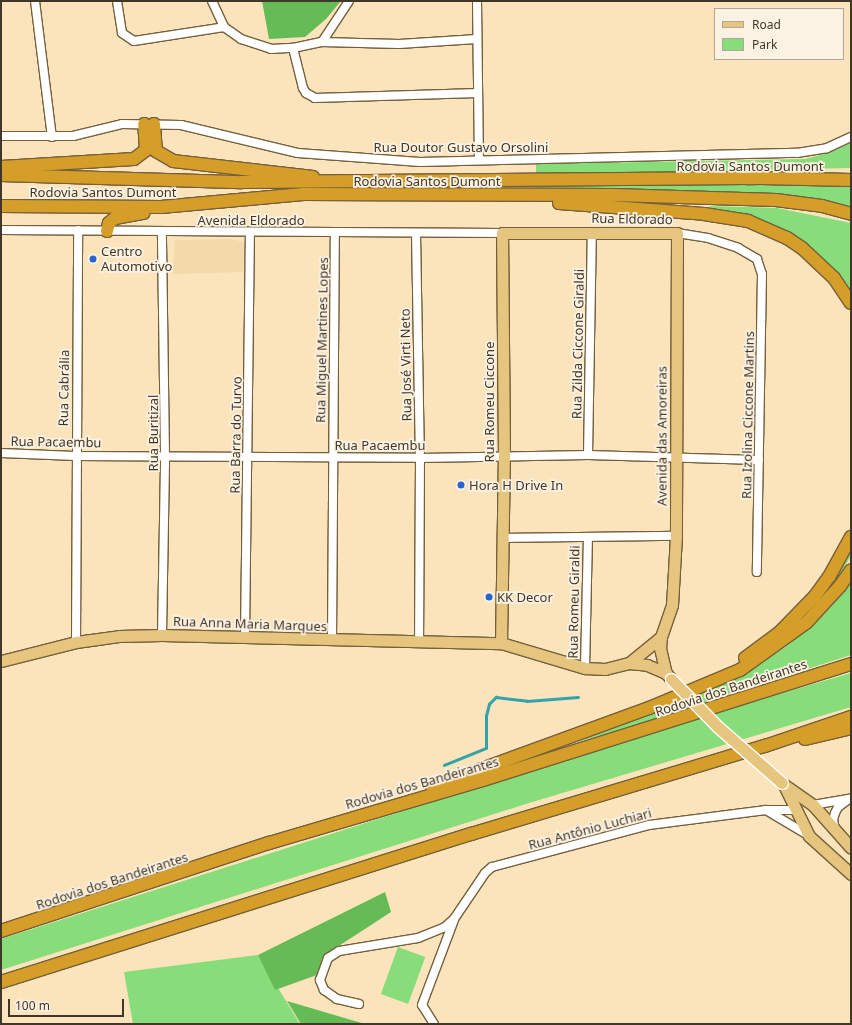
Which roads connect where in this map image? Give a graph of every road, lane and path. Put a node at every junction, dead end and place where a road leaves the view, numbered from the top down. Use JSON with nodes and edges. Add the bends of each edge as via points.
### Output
{"nodes":[{"id":1,"x":35,"y":1,"type":"edge"},
{"id":2,"x":117,"y":1,"type":"edge"},
{"id":3,"x":212,"y":1,"type":"edge"},
{"id":4,"x":349,"y":1,"type":"edge"},
{"id":5,"x":477,"y":1,"type":"edge"},
{"id":6,"x":224,"y":27,"type":"junction"},
{"id":7,"x":477,"y":39,"type":"junction"},
{"id":8,"x":322,"y":42,"type":"junction"},
{"id":9,"x":293,"y":48,"type":"junction"},
{"id":10,"x":478,"y":93,"type":"junction"},
{"id":11,"x":149,"y":124,"type":"junction"},
{"id":12,"x":1,"y":136,"type":"edge"},
{"id":13,"x":52,"y":137,"type":"junction"},
{"id":14,"x":851,"y":138,"type":"edge"},
{"id":15,"x":480,"y":159,"type":"junction"},
{"id":16,"x":1,"y":167,"type":"edge"},
{"id":17,"x":851,"y":173,"type":"edge"},
{"id":18,"x":1,"y":175,"type":"edge"},
{"id":19,"x":761,"y":178,"type":"junction"},
{"id":20,"x":851,"y":180,"type":"edge"},
{"id":21,"x":331,"y":181,"type":"junction"},
{"id":22,"x":524,"y":196,"type":"junction"},
{"id":23,"x":1,"y":206,"type":"edge"},
{"id":24,"x":160,"y":207,"type":"junction"},
{"id":25,"x":851,"y":214,"type":"edge"},
{"id":26,"x":1,"y":230,"type":"edge"},
{"id":27,"x":78,"y":230,"type":"junction"},
{"id":28,"x":107,"y":231,"type":"junction"},
{"id":29,"x":162,"y":232,"type":"junction"},
{"id":30,"x":335,"y":232,"type":"junction"},
{"id":31,"x":250,"y":233,"type":"junction"},
{"id":32,"x":416,"y":233,"type":"junction"},
{"id":33,"x":502,"y":233,"type":"junction"},
{"id":34,"x":592,"y":233,"type":"junction"},
{"id":35,"x":677,"y":233,"type":"junction"},
{"id":36,"x":757,"y":259,"type":"joint"},
{"id":37,"x":851,"y":303,"type":"edge"},
{"id":38,"x":1,"y":453,"type":"edge"},
{"id":39,"x":166,"y":455,"type":"junction"},
{"id":40,"x":588,"y":455,"type":"junction"},
{"id":41,"x":75,"y":456,"type":"junction"},
{"id":42,"x":248,"y":456,"type":"junction"},
{"id":43,"x":504,"y":456,"type":"junction"},
{"id":44,"x":333,"y":457,"type":"junction"},
{"id":45,"x":676,"y":457,"type":"junction"},
{"id":46,"x":420,"y":458,"type":"junction"},
{"id":47,"x":759,"y":460,"type":"junction"},
{"id":48,"x":676,"y":536,"type":"junction"},
{"id":49,"x":588,"y":537,"type":"junction"},
{"id":50,"x":851,"y":537,"type":"edge"},
{"id":51,"x":502,"y":538,"type":"junction"},
{"id":52,"x":851,"y":570,"type":"edge"},
{"id":53,"x":756,"y":572,"type":"dead end"},
{"id":54,"x":162,"y":635,"type":"junction"},
{"id":55,"x":245,"y":637,"type":"junction"},
{"id":56,"x":661,"y":637,"type":"junction"},
{"id":57,"x":419,"y":640,"type":"junction"},
{"id":58,"x":332,"y":641,"type":"junction"},
{"id":59,"x":76,"y":642,"type":"junction"},
{"id":60,"x":501,"y":643,"type":"junction"},
{"id":61,"x":1,"y":661,"type":"edge"},
{"id":62,"x":629,"y":663,"type":"junction"},
{"id":63,"x":851,"y":664,"type":"edge"},
{"id":64,"x":585,"y":668,"type":"junction"},
{"id":65,"x":669,"y":676,"type":"junction"},
{"id":66,"x":677,"y":697,"type":"junction"},
{"id":67,"x":851,"y":717,"type":"edge"},
{"id":68,"x":851,"y":728,"type":"edge"},
{"id":69,"x":765,"y":746,"type":"junction"},
{"id":70,"x":783,"y":784,"type":"junction"},
{"id":71,"x":850,"y":799,"type":"edge"},
{"id":72,"x":813,"y":805,"type":"junction"},
{"id":73,"x":766,"y":810,"type":"junction"},
{"id":74,"x":796,"y":810,"type":"junction"},
{"id":75,"x":347,"y":819,"type":"junction"},
{"id":76,"x":835,"y":831,"type":"junction"},
{"id":77,"x":809,"y":836,"type":"junction"},
{"id":78,"x":819,"y":844,"type":"junction"},
{"id":79,"x":851,"y":848,"type":"edge"},
{"id":80,"x":851,"y":874,"type":"edge"},
{"id":81,"x":454,"y":919,"type":"junction"},
{"id":82,"x":1,"y":931,"type":"edge"},
{"id":83,"x":1,"y":982,"type":"edge"},
{"id":84,"x":359,"y":1004,"type":"dead end"},
{"id":85,"x":434,"y":1024,"type":"edge"}],
"edges":[{"from":1,"to":13,"type":"street"},
{"from":2,"to":6,"type":"street","via":[[122,33],[134,41]]},
{"from":3,"to":6,"type":"street"},
{"from":4,"to":8,"type":"street"},
{"from":5,"to":7,"type":"street"},
{"from":6,"to":9,"type":"street","via":[[241,39],[263,48]]},
{"from":7,"to":8,"type":"street","via":[[391,44]]},
{"from":7,"to":10,"type":"street"},
{"from":8,"to":9,"type":"street"},
{"from":9,"to":10,"type":"street","via":[[303,88],[306,93],[316,98]]},
{"from":10,"to":15,"type":"street"},
{"from":11,"to":13,"type":"street","name":"Rua Doutor Gustavo Orsolini","via":[[115,125],[82,135]]},
{"from":11,"to":15,"type":"street","name":"Rua Doutor Gustavo Orsolini","via":[[192,127],[316,155],[399,162]]},
{"from":11,"to":16,"type":"highway","via":[[146,150],[134,159]]},
{"from":11,"to":21,"type":"highway","via":[[156,151],[173,161],[302,174]]},
{"from":12,"to":13,"type":"street","name":"Rua Doutor Gustavo Orsolini"},
{"from":14,"to":15,"type":"street","name":"Rua Doutor Gustavo Orsolini","via":[[827,148],[796,154],[613,159]]},
{"from":17,"to":19,"type":"highway","via":[[807,173]]},
{"from":18,"to":21,"type":"highway","name":"Rodovia Santos Dumont","via":[[242,182]]},
{"from":19,"to":20,"type":"highway","name":"Rodovia Santos Dumont"},
{"from":19,"to":21,"type":"highway","name":"Rodovia Santos Dumont"},
{"from":22,"to":24,"type":"highway","name":"Rodovia Santos Dumont","via":[[302,194]]},
{"from":22,"to":25,"type":"highway","name":"Rodovia Santos Dumont","via":[[614,195],[764,199],[822,206]]},
{"from":22,"to":37,"type":"highway","via":[[558,203],[704,214],[748,222],[787,238],[802,248],[834,278]]},
{"from":23,"to":24,"type":"highway","name":"Rodovia Santos Dumont"},
{"from":24,"to":28,"type":"highway","via":[[146,213],[115,218],[109,223]]},
{"from":26,"to":27,"type":"street","name":"Avenida Eldorado"},
{"from":27,"to":28,"type":"street","name":"Avenida Eldorado"},
{"from":27,"to":41,"type":"street","name":"Rua Cabrália"},
{"from":28,"to":29,"type":"street","name":"Avenida Eldorado"},
{"from":29,"to":31,"type":"street","name":"Avenida Eldorado"},
{"from":29,"to":39,"type":"street","name":"Rua Buritizal"},
{"from":30,"to":31,"type":"street","name":"Avenida Eldorado"},
{"from":30,"to":32,"type":"street","name":"Avenida Eldorado"},
{"from":30,"to":44,"type":"street","name":"Rua Miguel Martines Lopes"},
{"from":31,"to":42,"type":"street","name":"Rua Barra do Turvo"},
{"from":32,"to":33,"type":"street","name":"Avenida Eldorado"},
{"from":32,"to":46,"type":"street","name":"Rua José Virti Neto"},
{"from":33,"to":34,"type":"main road","name":"Rua Eldorado"},
{"from":33,"to":43,"type":"main road","name":"Rua Romeu Ciccone"},
{"from":34,"to":35,"type":"main road","name":"Rua Eldorado"},
{"from":34,"to":40,"type":"street","name":"Rua Zilda Ciccone Giraldi"},
{"from":35,"to":36,"type":"street","name":"Rua Eldorado","via":[[724,242]]},
{"from":35,"to":45,"type":"main road","name":"Avenida das Amoreiras"},
{"from":36,"to":47,"type":"street","name":"Rua Izolina Ciccone Martins","via":[[763,287]]},
{"from":38,"to":41,"type":"street","name":"Rua Pacaembu"},
{"from":39,"to":41,"type":"street","name":"Rua Pacaembu"},
{"from":39,"to":42,"type":"street","name":"Rua Pacaembu"},
{"from":39,"to":54,"type":"street","name":"Rua Buritizal"},
{"from":40,"to":43,"type":"street","name":"Rua Pacaembu"},
{"from":40,"to":45,"type":"street","name":"Rua Pacaembu"},
{"from":41,"to":59,"type":"street","name":"Rua Cabrália"},
{"from":42,"to":44,"type":"street","name":"Rua Pacaembu"},
{"from":42,"to":55,"type":"street","name":"Rua Barra do Turvo"},
{"from":43,"to":46,"type":"street","name":"Rua Pacaembu"},
{"from":43,"to":51,"type":"main road","name":"Rua Romeu Ciccone"},
{"from":44,"to":46,"type":"street","name":"Rua Pacaembu"},
{"from":44,"to":58,"type":"street","name":"Rua Miguel Martines Lopes"},
{"from":45,"to":47,"type":"street","name":"Rua Pacaembu"},
{"from":45,"to":48,"type":"main road","name":"Avenida das Amoreiras"},
{"from":46,"to":57,"type":"street","name":"Rua José Virti Neto"},
{"from":47,"to":53,"type":"street","name":"Rua Izolina Ciccone Martins"},
{"from":48,"to":49,"type":"street"},
{"from":48,"to":56,"type":"main road","name":"Avenida das Amoreiras","via":[[672,605]]},
{"from":49,"to":51,"type":"street"},
{"from":49,"to":64,"type":"street","name":"Rua Romeu Giraldi"},
{"from":50,"to":66,"type":"highway","via":[[816,596],[785,627],[735,664]]},
{"from":51,"to":60,"type":"main road","name":"Rua Romeu Ciccone"},
{"from":52,"to":66,"type":"highway","via":[[823,606],[781,643],[740,670]]},
{"from":54,"to":55,"type":"main road","name":"Rua Anna Maria Marques"},
{"from":54,"to":59,"type":"main road","name":"Rua Anna Maria Marques","via":[[119,636]]},
{"from":55,"to":58,"type":"main road","name":"Rua Anna Maria Marques"},
{"from":56,"to":62,"type":"main road"},
{"from":56,"to":65,"type":"main road","name":"Avenida das Amoreiras","via":[[661,655]]},
{"from":57,"to":58,"type":"main road","name":"Rua Anna Maria Marques"},
{"from":57,"to":60,"type":"main road","name":"Rua Anna Maria Marques"},
{"from":59,"to":61,"type":"main road","name":"Rua Anna Maria Marques"},
{"from":60,"to":64,"type":"main road"},
{"from":62,"to":64,"type":"main road","via":[[605,669]]},
{"from":62,"to":65,"type":"main road","via":[[647,665]]},
{"from":63,"to":75,"type":"highway","name":"Rodovia dos Bandeirantes","via":[[482,780]]},
{"from":65,"to":70,"type":"main road","bridge":true,"via":[[718,726]]},
{"from":66,"to":75,"type":"highway"},
{"from":67,"to":69,"type":"highway"},
{"from":68,"to":69,"type":"highway","via":[[833,734]]},
{"from":69,"to":83,"type":"highway","via":[[477,832]]},
{"from":70,"to":72,"type":"main road"},
{"from":70,"to":74,"type":"main road"},
{"from":71,"to":72,"type":"street"},
{"from":71,"to":76,"type":"street","via":[[838,807],[835,813]]},
{"from":72,"to":74,"type":"main road"},
{"from":72,"to":76,"type":"main road"},
{"from":73,"to":74,"type":"street","name":"Rua Antônio Luchiari"},
{"from":73,"to":77,"type":"street"},
{"from":73,"to":81,"type":"street","name":"Rua Antônio Luchiari","via":[[645,826],[492,867],[485,873]]},
{"from":74,"to":77,"type":"main road"},
{"from":75,"to":82,"type":"highway","name":"Rodovia dos Bandeirantes"},
{"from":76,"to":78,"type":"main road","via":[[830,838]]},
{"from":76,"to":79,"type":"main road"},
{"from":77,"to":78,"type":"main road"},
{"from":78,"to":80,"type":"main road"},
{"from":81,"to":84,"type":"street","via":[[432,934],[346,950],[331,956],[326,962],[320,980],[324,990],[337,999]]},
{"from":81,"to":85,"type":"street","via":[[422,1005]]}]}
